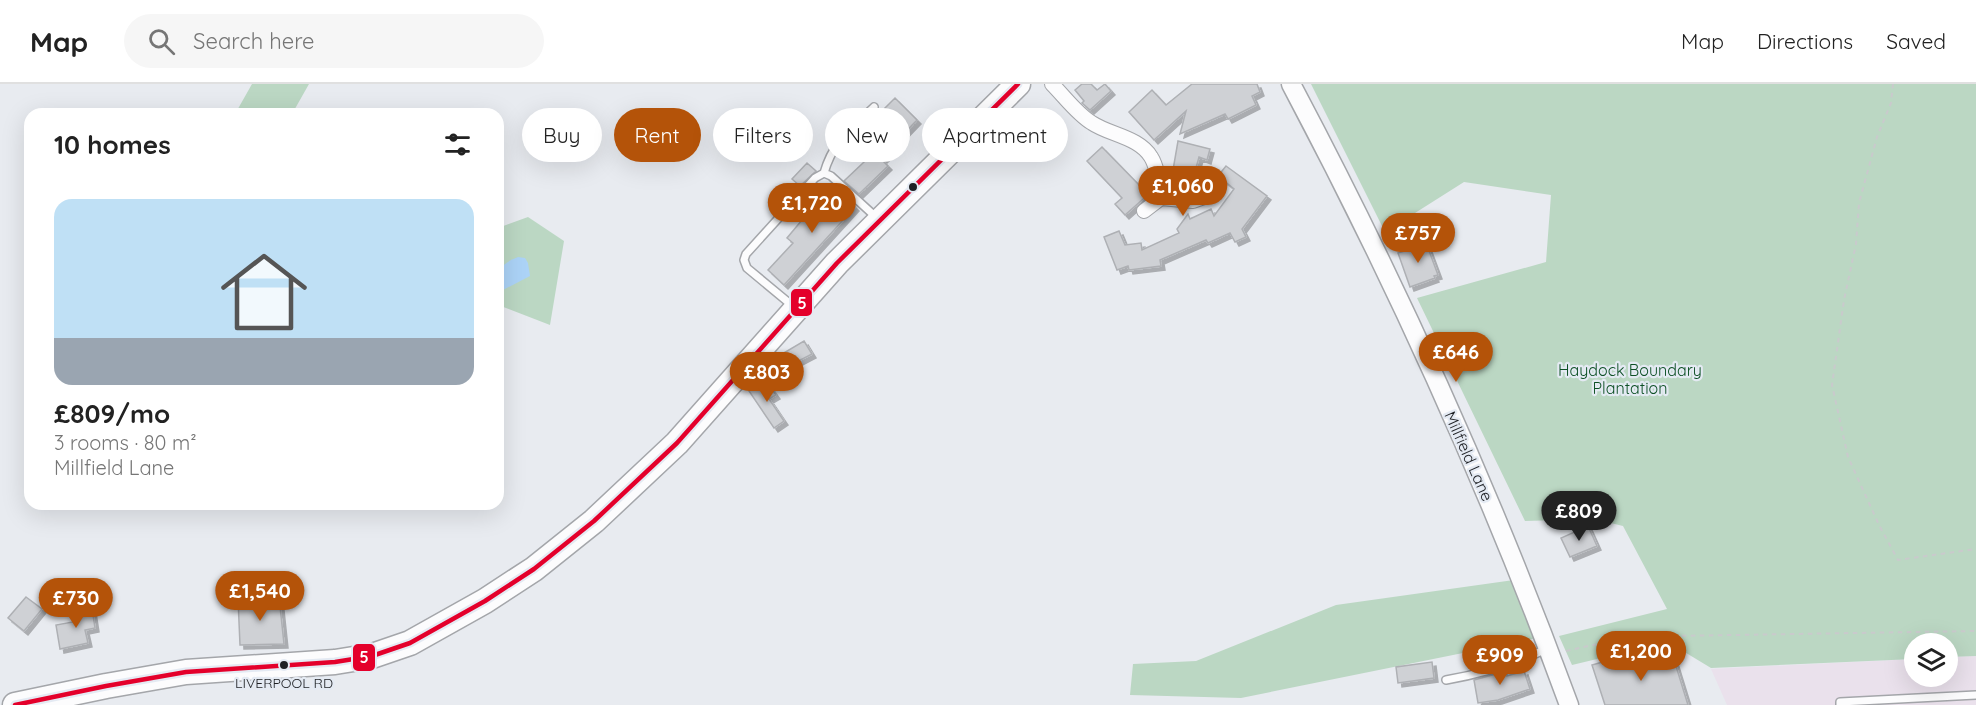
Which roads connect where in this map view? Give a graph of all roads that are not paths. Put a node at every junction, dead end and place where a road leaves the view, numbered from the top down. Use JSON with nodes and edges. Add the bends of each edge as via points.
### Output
{"nodes":[{"id":1,"x":1018,"y":84,"type":"edge"},
{"id":2,"x":1052,"y":84,"type":"edge"},
{"id":3,"x":1291,"y":84,"type":"edge"},
{"id":4,"x":874,"y":107,"type":"dead end"},
{"id":5,"x":824,"y":173,"type":"junction"},
{"id":6,"x":1210,"y":195,"type":"dead end"},
{"id":7,"x":1161,"y":198,"type":"junction"},
{"id":8,"x":1144,"y":211,"type":"dead end"},
{"id":9,"x":879,"y":220,"type":"junction"},
{"id":10,"x":796,"y":308,"type":"junction"},
{"id":11,"x":1549,"y":652,"type":"junction"},
{"id":12,"x":1446,"y":680,"type":"dead end"},
{"id":13,"x":1976,"y":695,"type":"edge"},
{"id":14,"x":1914,"y":702,"type":"edge"},
{"id":15,"x":15,"y":705,"type":"edge"},
{"id":16,"x":1569,"y":705,"type":"edge"},
{"id":17,"x":1840,"y":705,"type":"edge"}],
"edges":[{"from":1,"to":9,"type":"highway"},
{"from":2,"to":7,"type":"street","via":[[1089,122],[1144,149],[1155,167]]},
{"from":3,"to":11,"type":"street","name":"Millfield Lane","via":[[1344,184],[1453,418]]},
{"from":4,"to":5,"type":"lane","via":[[841,139],[829,155]]},
{"from":5,"to":9,"type":"lane"},
{"from":5,"to":10,"type":"lane","via":[[799,195],[744,260],[747,268]]},
{"from":6,"to":7,"type":"street","via":[[1193,201]]},
{"from":7,"to":8,"type":"street"},
{"from":9,"to":10,"type":"highway"},
{"from":10,"to":15,"type":"highway","via":[[677,443],[618,498],[534,569],[438,629],[389,652],[353,660],[186,672]]},
{"from":11,"to":12,"type":"lane"},
{"from":11,"to":16,"type":"street","name":"Millfield Lane"},
{"from":13,"to":14,"type":"lane"},
{"from":14,"to":17,"type":"lane"}]}
